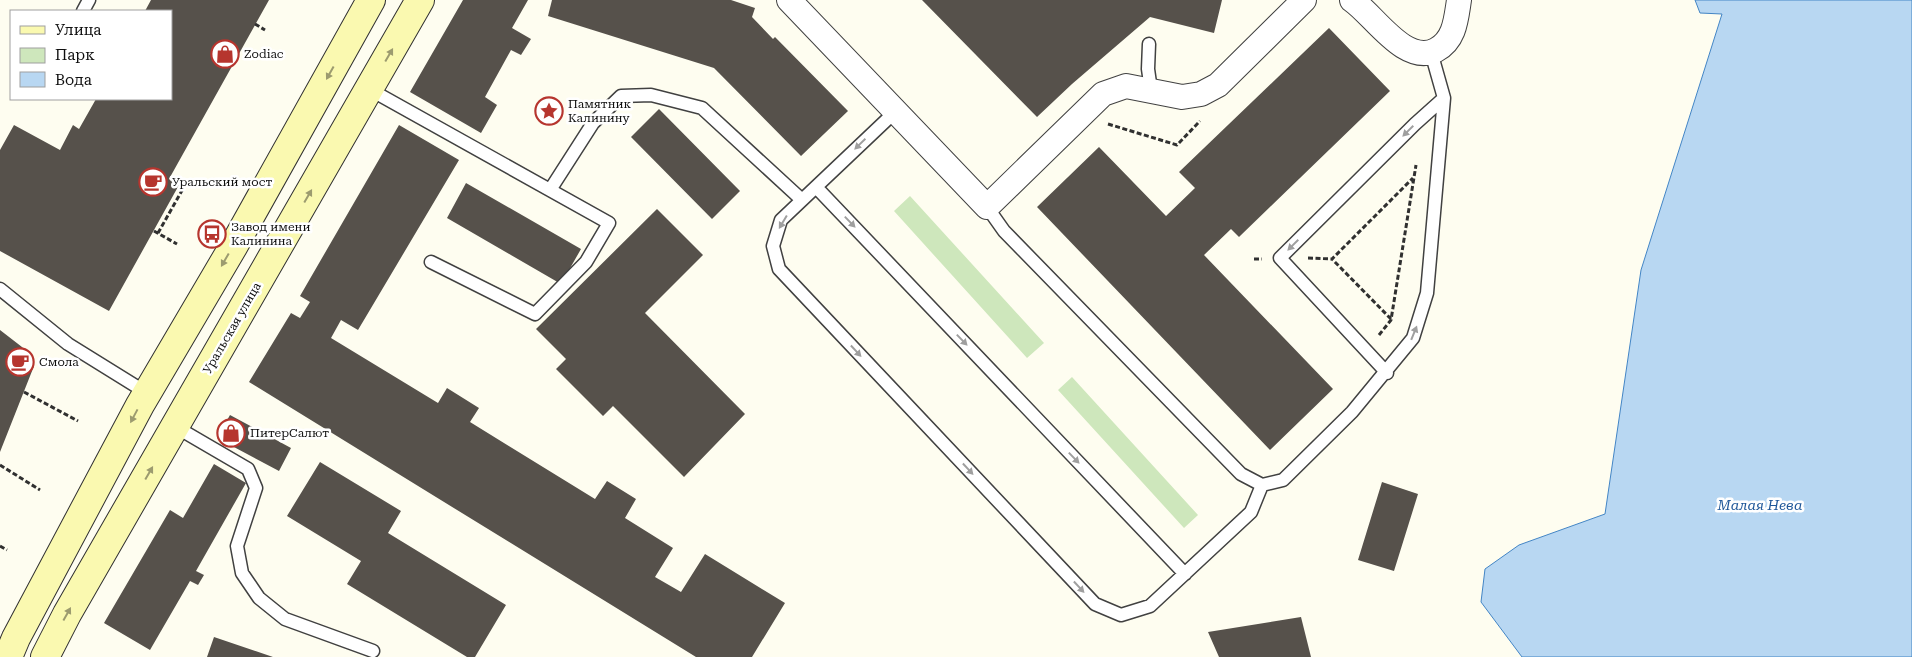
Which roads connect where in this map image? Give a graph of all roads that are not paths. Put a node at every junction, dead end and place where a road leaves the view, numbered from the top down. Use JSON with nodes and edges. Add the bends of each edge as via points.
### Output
{"nodes":[{"id":1,"x":371,"y":0,"type":"edge"},
{"id":2,"x":420,"y":0,"type":"edge"},
{"id":3,"x":789,"y":0,"type":"edge"},
{"id":4,"x":1304,"y":0,"type":"edge"},
{"id":5,"x":1352,"y":0,"type":"edge"},
{"id":6,"x":1459,"y":0,"type":"edge"},
{"id":7,"x":1149,"y":44,"type":"dead end"},
{"id":8,"x":1431,"y":52,"type":"junction"},
{"id":9,"x":369,"y":89,"type":"junction"},
{"id":10,"x":1151,"y":90,"type":"junction"},
{"id":11,"x":1444,"y":98,"type":"junction"},
{"id":12,"x":896,"y":110,"type":"junction"},
{"id":13,"x":816,"y":187,"type":"junction"},
{"id":14,"x":550,"y":190,"type":"junction"},
{"id":15,"x":802,"y":200,"type":"junction"},
{"id":16,"x":987,"y":207,"type":"junction"},
{"id":17,"x":431,"y":262,"type":"dead end"},
{"id":18,"x":0,"y":289,"type":"edge"},
{"id":19,"x":1387,"y":373,"type":"junction"},
{"id":20,"x":147,"y":393,"type":"junction"},
{"id":21,"x":176,"y":427,"type":"junction"},
{"id":22,"x":1262,"y":485,"type":"junction"},
{"id":23,"x":1185,"y":574,"type":"junction"},
{"id":24,"x":8,"y":642,"type":"edge"},
{"id":25,"x":373,"y":651,"type":"dead end"},
{"id":26,"x":45,"y":657,"type":"edge"}],
"edges":[{"from":1,"to":20,"type":"main road","one_way":true},
{"from":9,"to":2,"type":"main road","name":"Уральская улица","one_way":true},
{"from":3,"to":12,"type":"street"},
{"from":4,"to":10,"type":"street","via":[[1218,85],[1201,94],[1182,97]]},
{"from":5,"to":8,"type":"street","via":[[1410,51]]},
{"from":6,"to":8,"type":"street","via":[[1455,27],[1446,45]]},
{"from":7,"to":10,"type":"lane"},
{"from":8,"to":11,"type":"lane"},
{"from":9,"to":14,"type":"lane"},
{"from":21,"to":9,"type":"main road","name":"Уральская улица","one_way":true},
{"from":10,"to":16,"type":"street","via":[[1126,86],[1103,94]]},
{"from":19,"to":11,"type":"lane","one_way":true,"via":[[1413,338],[1428,293]]},
{"from":11,"to":19,"type":"lane","one_way":true,"via":[[1280,258]]},
{"from":12,"to":13,"type":"lane","one_way":true},
{"from":12,"to":16,"type":"street"},
{"from":13,"to":15,"type":"lane"},
{"from":13,"to":23,"type":"lane","one_way":true},
{"from":14,"to":15,"type":"lane","via":[[593,123],[621,96],[651,95],[702,108]]},
{"from":14,"to":17,"type":"lane","via":[[609,223],[586,262],[535,314]]},
{"from":15,"to":23,"type":"lane","one_way":true,"via":[[781,220],[774,246],[779,269],[1095,604],[1121,615],[1150,606]]},
{"from":16,"to":22,"type":"lane","via":[[1004,231],[1241,474]]},
{"from":18,"to":20,"type":"lane","via":[[68,344]]},
{"from":19,"to":22,"type":"lane","via":[[1283,480]]},
{"from":20,"to":24,"type":"main road","one_way":true},
{"from":21,"to":25,"type":"lane","via":[[248,469],[256,488],[237,546],[242,573],[259,598],[285,619]]},
{"from":26,"to":21,"type":"main road","name":"Уральская улица","one_way":true},
{"from":22,"to":23,"type":"lane","via":[[1251,512]]}]}
